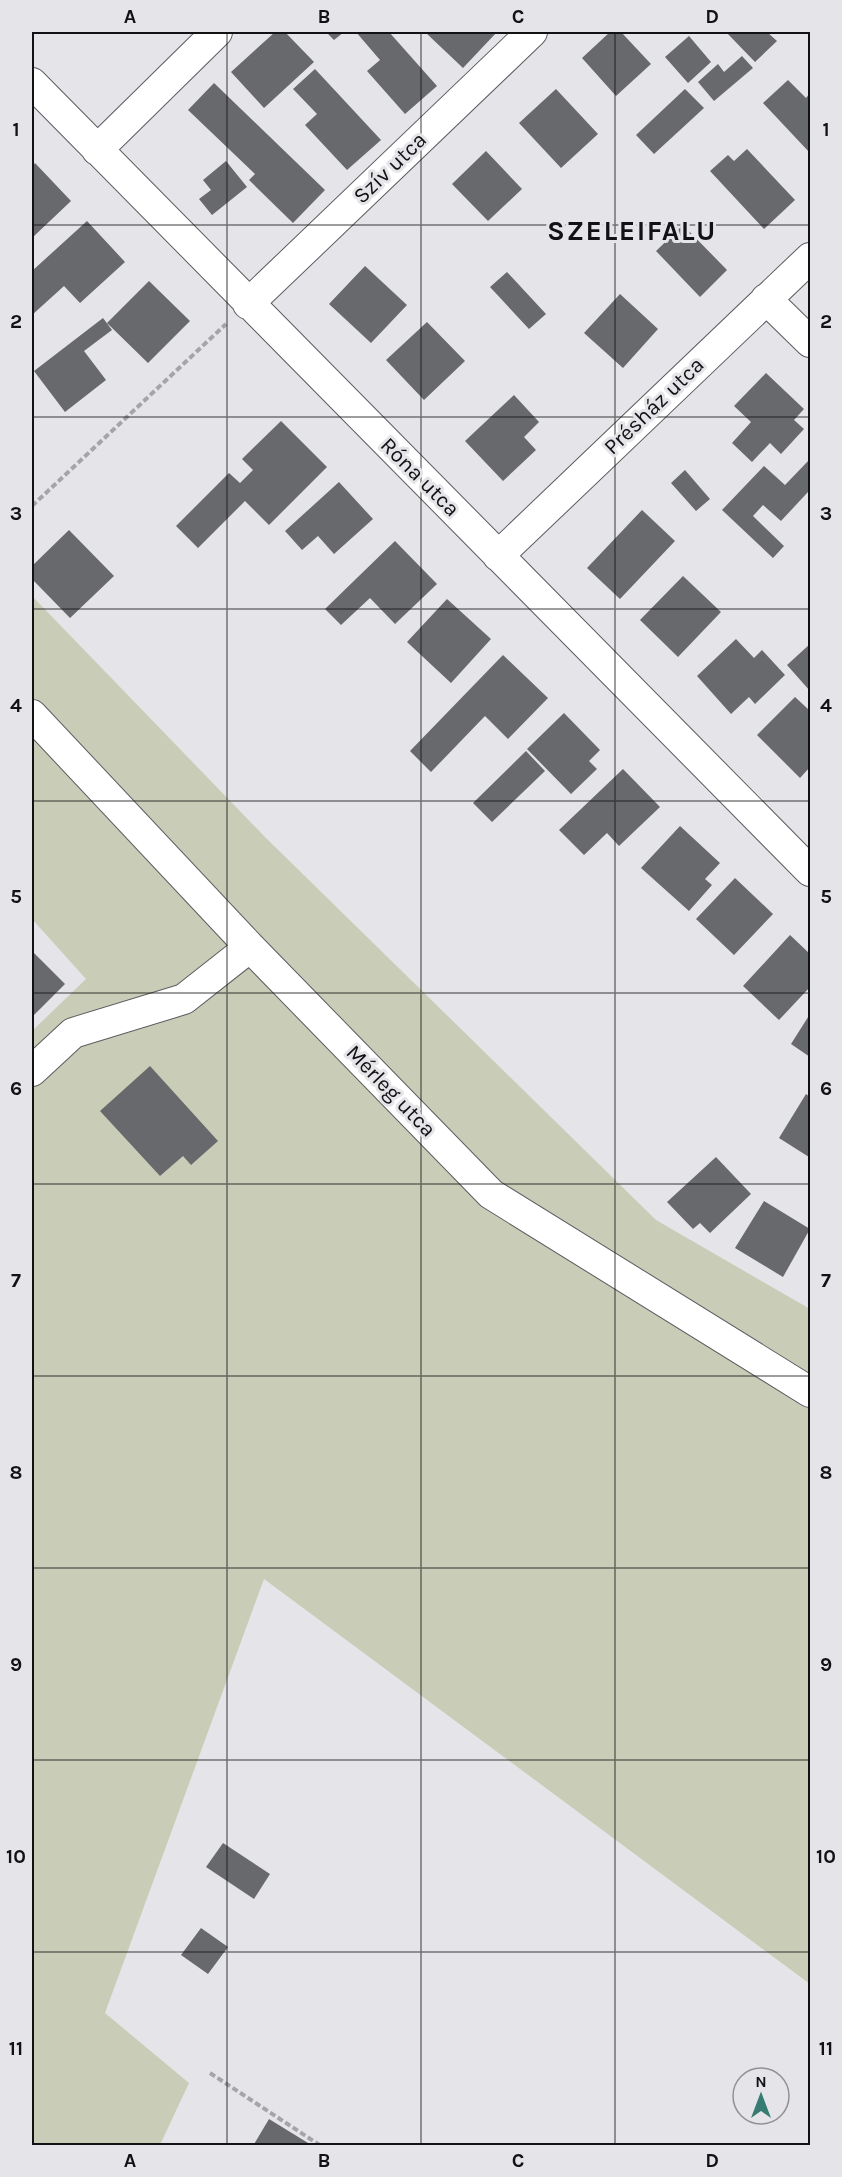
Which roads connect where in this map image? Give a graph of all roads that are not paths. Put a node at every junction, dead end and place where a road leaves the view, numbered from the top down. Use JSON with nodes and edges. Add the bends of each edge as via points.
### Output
{"nodes":[{"id":1,"x":217,"y":32,"type":"edge"},
{"id":2,"x":532,"y":32,"type":"edge"},
{"id":3,"x":32,"y":82,"type":"edge"},
{"id":4,"x":97,"y":150,"type":"junction"},
{"id":5,"x":810,"y":258,"type":"edge"},
{"id":6,"x":766,"y":299,"type":"junction"},
{"id":7,"x":248,"y":304,"type":"junction"},
{"id":8,"x":810,"y":342,"type":"edge"},
{"id":9,"x":498,"y":556,"type":"junction"},
{"id":10,"x":32,"y":715,"type":"edge"},
{"id":11,"x":810,"y":871,"type":"edge"},
{"id":12,"x":250,"y":947,"type":"junction"},
{"id":13,"x":32,"y":1071,"type":"edge"},
{"id":14,"x":810,"y":1392,"type":"edge"}],
"edges":[{"from":1,"to":4,"type":"street"},
{"from":2,"to":7,"type":"street","name":"Szív utca"},
{"from":3,"to":4,"type":"street","name":"Róna utca"},
{"from":4,"to":7,"type":"street","name":"Róna utca"},
{"from":5,"to":6,"type":"street","name":"Présház utca"},
{"from":6,"to":8,"type":"street"},
{"from":6,"to":9,"type":"street","name":"Présház utca"},
{"from":7,"to":9,"type":"street","name":"Róna utca"},
{"from":9,"to":11,"type":"street","name":"Róna utca"},
{"from":10,"to":12,"type":"street","name":"Mérleg utca"},
{"from":12,"to":13,"type":"street","via":[[184,999],[73,1033]]},
{"from":12,"to":14,"type":"street","name":"Mérleg utca","via":[[492,1194]]}]}
